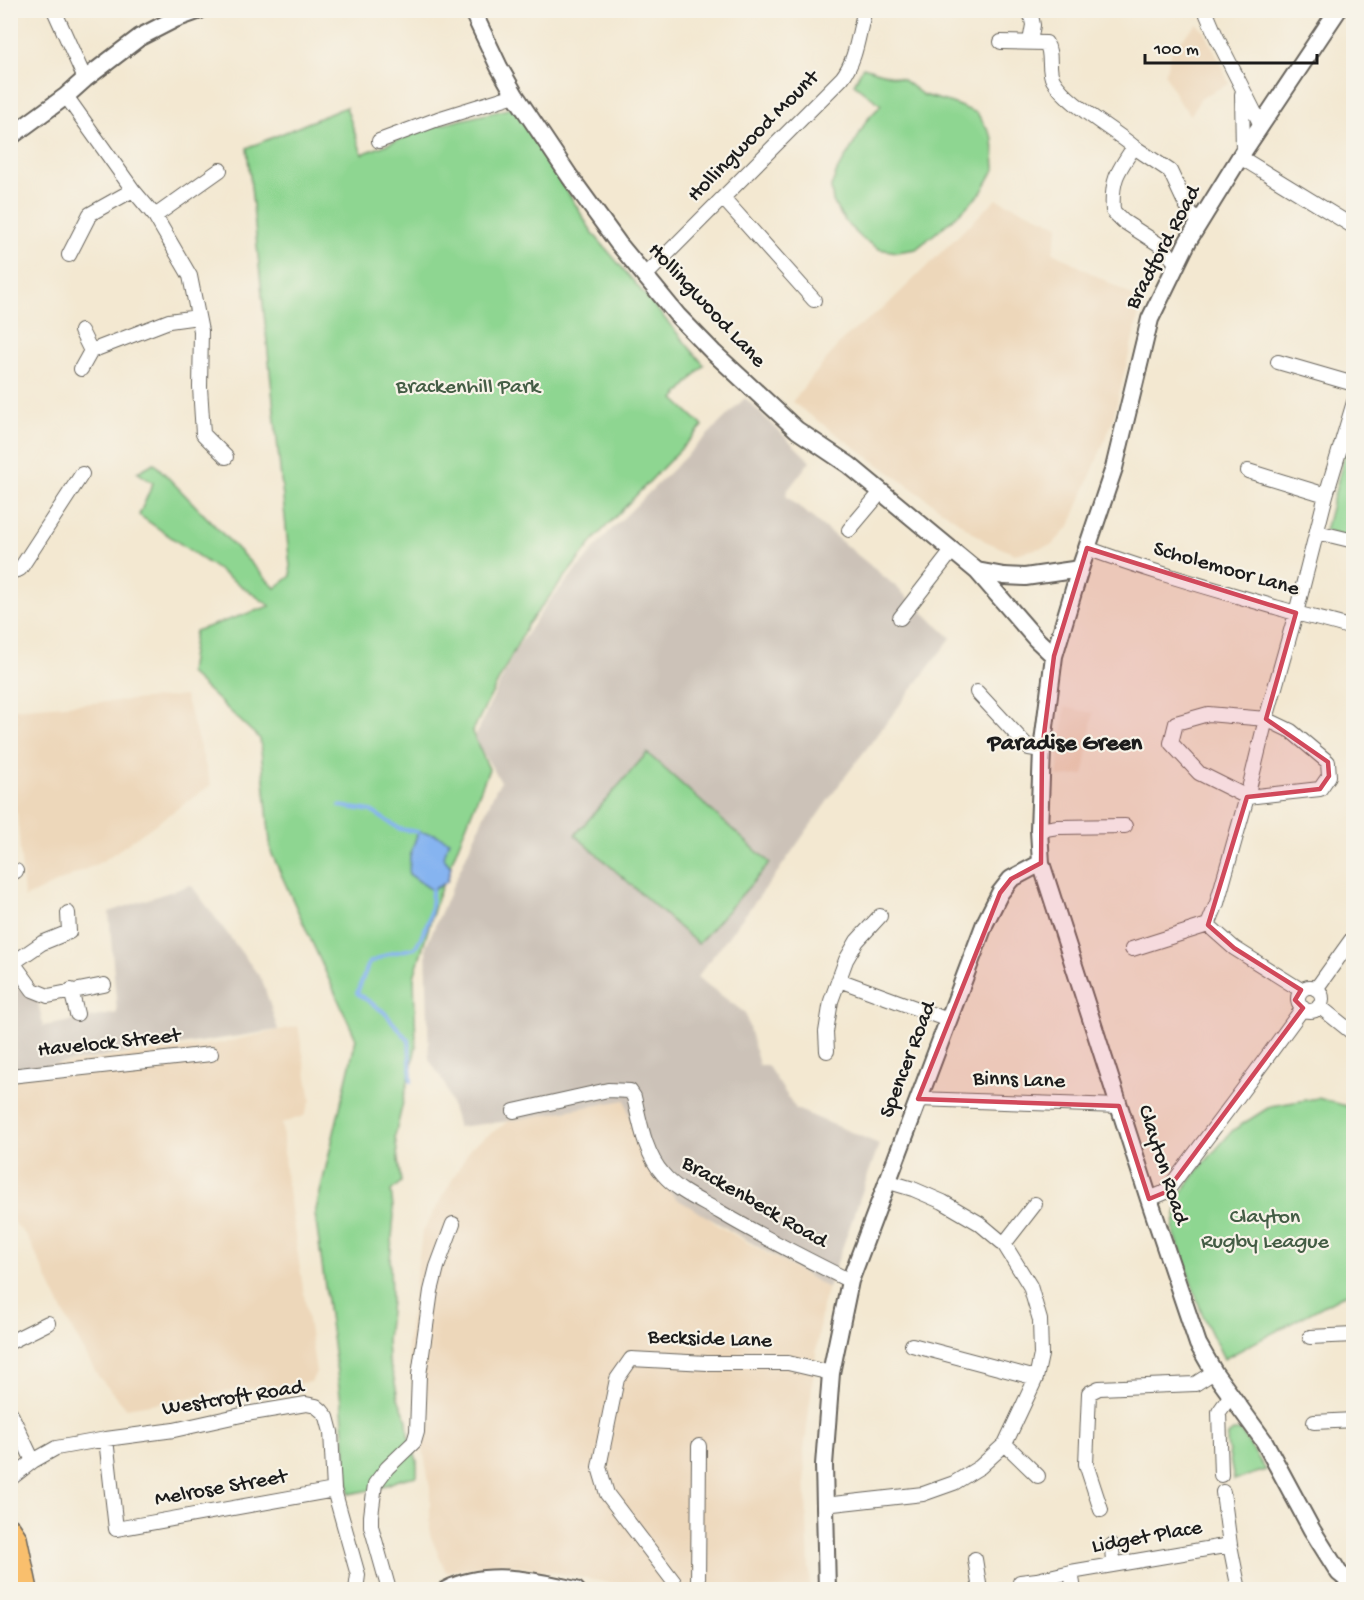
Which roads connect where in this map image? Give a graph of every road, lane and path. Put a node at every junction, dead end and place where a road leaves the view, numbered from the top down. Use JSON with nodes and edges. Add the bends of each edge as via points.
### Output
{"nodes":[{"id":1,"x":54,"y":10,"type":"edge"},
{"id":2,"x":200,"y":10,"type":"edge"},
{"id":3,"x":472,"y":10,"type":"edge"},
{"id":4,"x":865,"y":10,"type":"edge"},
{"id":5,"x":1205,"y":10,"type":"edge"},
{"id":6,"x":1338,"y":10,"type":"edge"},
{"id":7,"x":174,"y":15,"type":"edge"},
{"id":8,"x":1031,"y":15,"type":"dead end"},
{"id":9,"x":1001,"y":42,"type":"dead end"},
{"id":10,"x":1030,"y":42,"type":"junction"},
{"id":11,"x":85,"y":79,"type":"junction"},
{"id":12,"x":1242,"y":89,"type":"junction"},
{"id":13,"x":515,"y":94,"type":"junction"},
{"id":14,"x":66,"y":96,"type":"junction"},
{"id":15,"x":1261,"y":125,"type":"junction"},
{"id":16,"x":10,"y":137,"type":"edge"},
{"id":17,"x":379,"y":141,"type":"dead end"},
{"id":18,"x":1134,"y":147,"type":"junction"},
{"id":19,"x":1241,"y":155,"type":"junction"},
{"id":20,"x":220,"y":170,"type":"dead end"},
{"id":21,"x":133,"y":190,"type":"junction"},
{"id":22,"x":723,"y":198,"type":"junction"},
{"id":23,"x":155,"y":216,"type":"junction"},
{"id":24,"x":1202,"y":220,"type":"junction"},
{"id":25,"x":1353,"y":227,"type":"edge"},
{"id":26,"x":69,"y":255,"type":"dead end"},
{"id":27,"x":1177,"y":264,"type":"junction"},
{"id":28,"x":645,"y":276,"type":"junction"},
{"id":29,"x":814,"y":300,"type":"dead end"},
{"id":30,"x":198,"y":317,"type":"junction"},
{"id":31,"x":81,"y":331,"type":"dead end"},
{"id":32,"x":91,"y":351,"type":"junction"},
{"id":33,"x":1278,"y":362,"type":"dead end"},
{"id":34,"x":81,"y":369,"type":"dead end"},
{"id":35,"x":1353,"y":384,"type":"edge"},
{"id":36,"x":1353,"y":402,"type":"edge"},
{"id":37,"x":226,"y":457,"type":"dead end"},
{"id":38,"x":1248,"y":471,"type":"dead end"},
{"id":39,"x":82,"y":474,"type":"dead end"},
{"id":40,"x":881,"y":492,"type":"junction"},
{"id":41,"x":1326,"y":495,"type":"junction"},
{"id":42,"x":849,"y":530,"type":"dead end"},
{"id":43,"x":1317,"y":532,"type":"junction"},
{"id":44,"x":1353,"y":541,"type":"edge"},
{"id":45,"x":1087,"y":548,"type":"junction"},
{"id":46,"x":952,"y":551,"type":"junction"},
{"id":47,"x":1080,"y":569,"type":"junction"},
{"id":48,"x":977,"y":571,"type":"junction"},
{"id":49,"x":10,"y":573,"type":"edge"},
{"id":50,"x":1296,"y":613,"type":"junction"},
{"id":51,"x":900,"y":618,"type":"dead end"},
{"id":52,"x":1353,"y":629,"type":"edge"},
{"id":53,"x":1054,"y":656,"type":"junction"},
{"id":54,"x":977,"y":692,"type":"dead end"},
{"id":55,"x":1266,"y":718,"type":"junction"},
{"id":56,"x":1042,"y":750,"type":"junction"},
{"id":57,"x":1247,"y":797,"type":"junction"},
{"id":58,"x":1125,"y":826,"type":"dead end"},
{"id":59,"x":1039,"y":830,"type":"junction"},
{"id":60,"x":1041,"y":862,"type":"junction"},
{"id":61,"x":68,"y":913,"type":"dead end"},
{"id":62,"x":880,"y":916,"type":"dead end"},
{"id":63,"x":1208,"y":925,"type":"junction"},
{"id":64,"x":1353,"y":936,"type":"edge"},
{"id":65,"x":1132,"y":949,"type":"dead end"},
{"id":66,"x":12,"y":964,"type":"edge"},
{"id":67,"x":839,"y":980,"type":"junction"},
{"id":68,"x":104,"y":985,"type":"dead end"},
{"id":69,"x":1316,"y":989,"type":"junction"},
{"id":70,"x":71,"y":990,"type":"junction"},
{"id":71,"x":1301,"y":990,"type":"junction"},
{"id":72,"x":1319,"y":1006,"type":"junction"},
{"id":73,"x":1303,"y":1008,"type":"junction"},
{"id":74,"x":77,"y":1014,"type":"dead end"},
{"id":75,"x":948,"y":1020,"type":"junction"},
{"id":76,"x":1353,"y":1035,"type":"edge"},
{"id":77,"x":827,"y":1051,"type":"dead end"},
{"id":78,"x":212,"y":1054,"type":"dead end"},
{"id":79,"x":10,"y":1076,"type":"edge"},
{"id":80,"x":918,"y":1099,"type":"junction"},
{"id":81,"x":1119,"y":1106,"type":"junction"},
{"id":82,"x":514,"y":1111,"type":"dead end"},
{"id":83,"x":886,"y":1181,"type":"junction"},
{"id":84,"x":1149,"y":1199,"type":"junction"},
{"id":85,"x":1035,"y":1204,"type":"dead end"},
{"id":86,"x":453,"y":1224,"type":"dead end"},
{"id":87,"x":1005,"y":1244,"type":"junction"},
{"id":88,"x":850,"y":1281,"type":"junction"},
{"id":89,"x":48,"y":1323,"type":"dead end"},
{"id":90,"x":1353,"y":1335,"type":"edge"},
{"id":91,"x":1310,"y":1337,"type":"dead end"},
{"id":92,"x":10,"y":1342,"type":"edge"},
{"id":93,"x":912,"y":1345,"type":"dead end"},
{"id":94,"x":1214,"y":1372,"type":"junction"},
{"id":95,"x":831,"y":1373,"type":"junction"},
{"id":96,"x":1036,"y":1378,"type":"junction"},
{"id":97,"x":1231,"y":1395,"type":"junction"},
{"id":98,"x":10,"y":1412,"type":"edge"},
{"id":99,"x":1353,"y":1420,"type":"edge"},
{"id":100,"x":1314,"y":1422,"type":"dead end"},
{"id":101,"x":106,"y":1439,"type":"junction"},
{"id":102,"x":1005,"y":1444,"type":"junction"},
{"id":103,"x":699,"y":1446,"type":"dead end"},
{"id":104,"x":33,"y":1461,"type":"junction"},
{"id":105,"x":1221,"y":1475,"type":"dead end"},
{"id":106,"x":1038,"y":1476,"type":"dead end"},
{"id":107,"x":10,"y":1479,"type":"edge"},
{"id":108,"x":334,"y":1490,"type":"junction"},
{"id":109,"x":1223,"y":1492,"type":"dead end"},
{"id":110,"x":824,"y":1505,"type":"junction"},
{"id":111,"x":1101,"y":1509,"type":"dead end"},
{"id":112,"x":10,"y":1529,"type":"edge"},
{"id":113,"x":1112,"y":1545,"type":"dead end"},
{"id":114,"x":1230,"y":1545,"type":"junction"},
{"id":115,"x":975,"y":1559,"type":"dead end"},
{"id":116,"x":1113,"y":1565,"type":"junction"},
{"id":117,"x":1071,"y":1572,"type":"junction"},
{"id":118,"x":1020,"y":1582,"type":"dead end"},
{"id":119,"x":1353,"y":1585,"type":"edge"},
{"id":120,"x":27,"y":1590,"type":"edge"},
{"id":121,"x":356,"y":1590,"type":"edge"},
{"id":122,"x":389,"y":1590,"type":"edge"},
{"id":123,"x":446,"y":1590,"type":"edge"},
{"id":124,"x":576,"y":1590,"type":"edge"},
{"id":125,"x":673,"y":1590,"type":"edge"},
{"id":126,"x":698,"y":1590,"type":"edge"},
{"id":127,"x":827,"y":1590,"type":"edge"},
{"id":128,"x":981,"y":1590,"type":"edge"},
{"id":129,"x":1074,"y":1590,"type":"edge"},
{"id":130,"x":1239,"y":1590,"type":"edge"}],
"edges":[{"from":1,"to":11,"type":"street"},
{"from":2,"to":7,"type":"street"},
{"from":3,"to":13,"type":"street","name":"Hollingwood Lane"},
{"from":4,"to":22,"type":"street","name":"Hollingwood Mount","via":[[849,70]]},
{"from":5,"to":12,"type":"street"},
{"from":6,"to":15,"type":"street","name":"Bradford Road"},
{"from":7,"to":11,"type":"street"},
{"from":8,"to":10,"type":"street"},
{"from":9,"to":10,"type":"street"},
{"from":10,"to":18,"type":"street","via":[[1046,43],[1052,79],[1072,101]]},
{"from":11,"to":14,"type":"street"},
{"from":12,"to":15,"type":"street"},
{"from":12,"to":19,"type":"street"},
{"from":13,"to":17,"type":"street"},
{"from":13,"to":28,"type":"street","name":"Hollingwood Lane","via":[[570,177]]},
{"from":14,"to":16,"type":"street"},
{"from":14,"to":21,"type":"street"},
{"from":15,"to":19,"type":"street","name":"Bradford Road"},
{"from":18,"to":24,"type":"street","via":[[1170,171],[1191,214]]},
{"from":18,"to":27,"type":"street","via":[[1112,188],[1113,211],[1163,247]]},
{"from":19,"to":24,"type":"street","name":"Bradford Road"},
{"from":19,"to":25,"type":"street"},
{"from":20,"to":23,"type":"street"},
{"from":21,"to":23,"type":"street"},
{"from":21,"to":26,"type":"street","via":[[90,214]]},
{"from":22,"to":28,"type":"street","name":"Hollingwood Mount"},
{"from":22,"to":29,"type":"street"},
{"from":23,"to":30,"type":"street","via":[[190,276]]},
{"from":24,"to":27,"type":"street","name":"Bradford Road"},
{"from":27,"to":45,"type":"street","name":"Bradford Road","via":[[1150,320],[1113,468]]},
{"from":28,"to":40,"type":"street","name":"Hollingwood Lane","via":[[712,352],[797,430]]},
{"from":30,"to":32,"type":"street","via":[[169,321]]},
{"from":30,"to":37,"type":"street","via":[[203,434]]},
{"from":31,"to":32,"type":"street"},
{"from":32,"to":34,"type":"street"},
{"from":33,"to":35,"type":"street"},
{"from":36,"to":41,"type":"street"},
{"from":38,"to":41,"type":"street"},
{"from":39,"to":49,"type":"street","via":[[20,569]]},
{"from":40,"to":42,"type":"street"},
{"from":40,"to":46,"type":"street","name":"Hollingwood Lane"},
{"from":41,"to":43,"type":"street"},
{"from":43,"to":44,"type":"street"},
{"from":43,"to":50,"type":"street"},
{"from":45,"to":47,"type":"street","name":"Bradford Road"},
{"from":45,"to":50,"type":"street","name":"Scholemoor Lane"},
{"from":46,"to":48,"type":"street","name":"Hollingwood Lane"},
{"from":46,"to":51,"type":"street"},
{"from":47,"to":48,"type":"street","name":"Hollingwood Lane","via":[[1025,577]]},
{"from":47,"to":53,"type":"street"},
{"from":48,"to":53,"type":"street","name":"Hollingwood Lane"},
{"from":50,"to":52,"type":"street","name":"Scholemoor Lane"},
{"from":50,"to":55,"type":"street"},
{"from":53,"to":56,"type":"street"},
{"from":54,"to":56,"type":"street","via":[[1029,748]]},
{"from":55,"to":57,"type":"street"},
{"from":55,"to":57,"type":"street","via":[[1291,732],[1328,762],[1329,776],[1320,789]]},
{"from":55,"to":57,"type":"street","via":[[1208,714],[1176,723],[1171,744],[1199,773]]},
{"from":56,"to":59,"type":"street"},
{"from":57,"to":63,"type":"street","via":[[1218,903]]},
{"from":58,"to":59,"type":"street"},
{"from":59,"to":60,"type":"street"},
{"from":60,"to":75,"type":"street","name":"Spencer Road","via":[[1011,879],[1000,892]]},
{"from":60,"to":81,"type":"street","name":"Clayton Road"},
{"from":61,"to":66,"type":"street","via":[[69,933],[42,943]]},
{"from":62,"to":67,"type":"street","via":[[857,941]]},
{"from":63,"to":65,"type":"street"},
{"from":63,"to":71,"type":"street","via":[[1234,948]]},
{"from":64,"to":69,"type":"street"},
{"from":66,"to":70,"type":"street","via":[[33,990],[48,996]]},
{"from":67,"to":75,"type":"street"},
{"from":67,"to":77,"type":"street","via":[[831,1001]]},
{"from":68,"to":70,"type":"street"},
{"from":69,"to":71,"type":"street"},
{"from":69,"to":72,"type":"street","via":[[1321,995]]},
{"from":70,"to":74,"type":"street"},
{"from":71,"to":73,"type":"street","via":[[1298,1001]]},
{"from":72,"to":73,"type":"street","via":[[1312,1010]]},
{"from":72,"to":76,"type":"street"},
{"from":73,"to":84,"type":"street","via":[[1166,1192]]},
{"from":75,"to":80,"type":"street","name":"Spencer Road"},
{"from":78,"to":79,"type":"street","name":"Havelock Street"},
{"from":80,"to":81,"type":"street","name":"Binns Lane"},
{"from":80,"to":83,"type":"street","name":"Spencer Road"},
{"from":81,"to":84,"type":"street","name":"Clayton Road"},
{"from":82,"to":88,"type":"street","name":"Brackenbeck Road","via":[[608,1090],[630,1091],[649,1149],[664,1175],[688,1194],[756,1233]]},
{"from":83,"to":87,"type":"street","via":[[943,1202]]},
{"from":83,"to":88,"type":"street","name":"Spencer Road"},
{"from":84,"to":94,"type":"street","name":"Clayton Road","via":[[1198,1344]]},
{"from":85,"to":87,"type":"street"},
{"from":86,"to":122,"type":"street","via":[[431,1291],[419,1375],[417,1432],[414,1442],[380,1476],[374,1491],[371,1526]]},
{"from":87,"to":96,"type":"street","via":[[1030,1286],[1040,1320],[1041,1355]]},
{"from":88,"to":95,"type":"street","name":"Spencer Road"},
{"from":89,"to":92,"type":"street"},
{"from":90,"to":91,"type":"street"},
{"from":93,"to":96,"type":"street"},
{"from":94,"to":97,"type":"street","name":"Clayton Road"},
{"from":94,"to":111,"type":"street","via":[[1195,1384],[1099,1388],[1089,1393],[1086,1464]]},
{"from":95,"to":110,"type":"street","name":"Spencer Road"},
{"from":95,"to":125,"type":"street","name":"Beckside Lane","via":[[788,1363],[708,1364],[631,1359],[617,1379],[599,1467],[607,1494],[674,1582]]},
{"from":96,"to":102,"type":"street"},
{"from":97,"to":105,"type":"street","via":[[1219,1412]]},
{"from":97,"to":119,"type":"street","name":"Clayton Road","via":[[1264,1441],[1339,1573]]},
{"from":98,"to":104,"type":"street"},
{"from":99,"to":100,"type":"street"},
{"from":101,"to":104,"type":"street","name":"Westcroft Road","via":[[56,1448]]},
{"from":101,"to":108,"type":"street","name":"Westcroft Road","via":[[306,1404],[316,1406],[327,1417],[331,1432]]},
{"from":101,"to":108,"type":"street","name":"Melrose Street","via":[[116,1529]]},
{"from":102,"to":106,"type":"street"},
{"from":102,"to":110,"type":"street","via":[[980,1467],[954,1483],[923,1494]]},
{"from":103,"to":126,"type":"street"},
{"from":104,"to":107,"type":"street","name":"Westcroft Road"},
{"from":108,"to":121,"type":"street","name":"Westcroft Road","via":[[357,1575]]},
{"from":109,"to":114,"type":"street"},
{"from":110,"to":127,"type":"street","name":"Spencer Road"},
{"from":112,"to":120,"type":"main road","via":[[16,1538]]},
{"from":113,"to":116,"type":"street"},
{"from":114,"to":116,"type":"street","name":"Lidget Place"},
{"from":114,"to":130,"type":"street"},
{"from":115,"to":128,"type":"street"},
{"from":116,"to":117,"type":"street","name":"Lidget Place"},
{"from":117,"to":118,"type":"street","name":"Lidget Place"},
{"from":117,"to":129,"type":"street","name":"Lidget Place"},
{"from":123,"to":124,"type":"street","via":[[500,1577]]}]}
